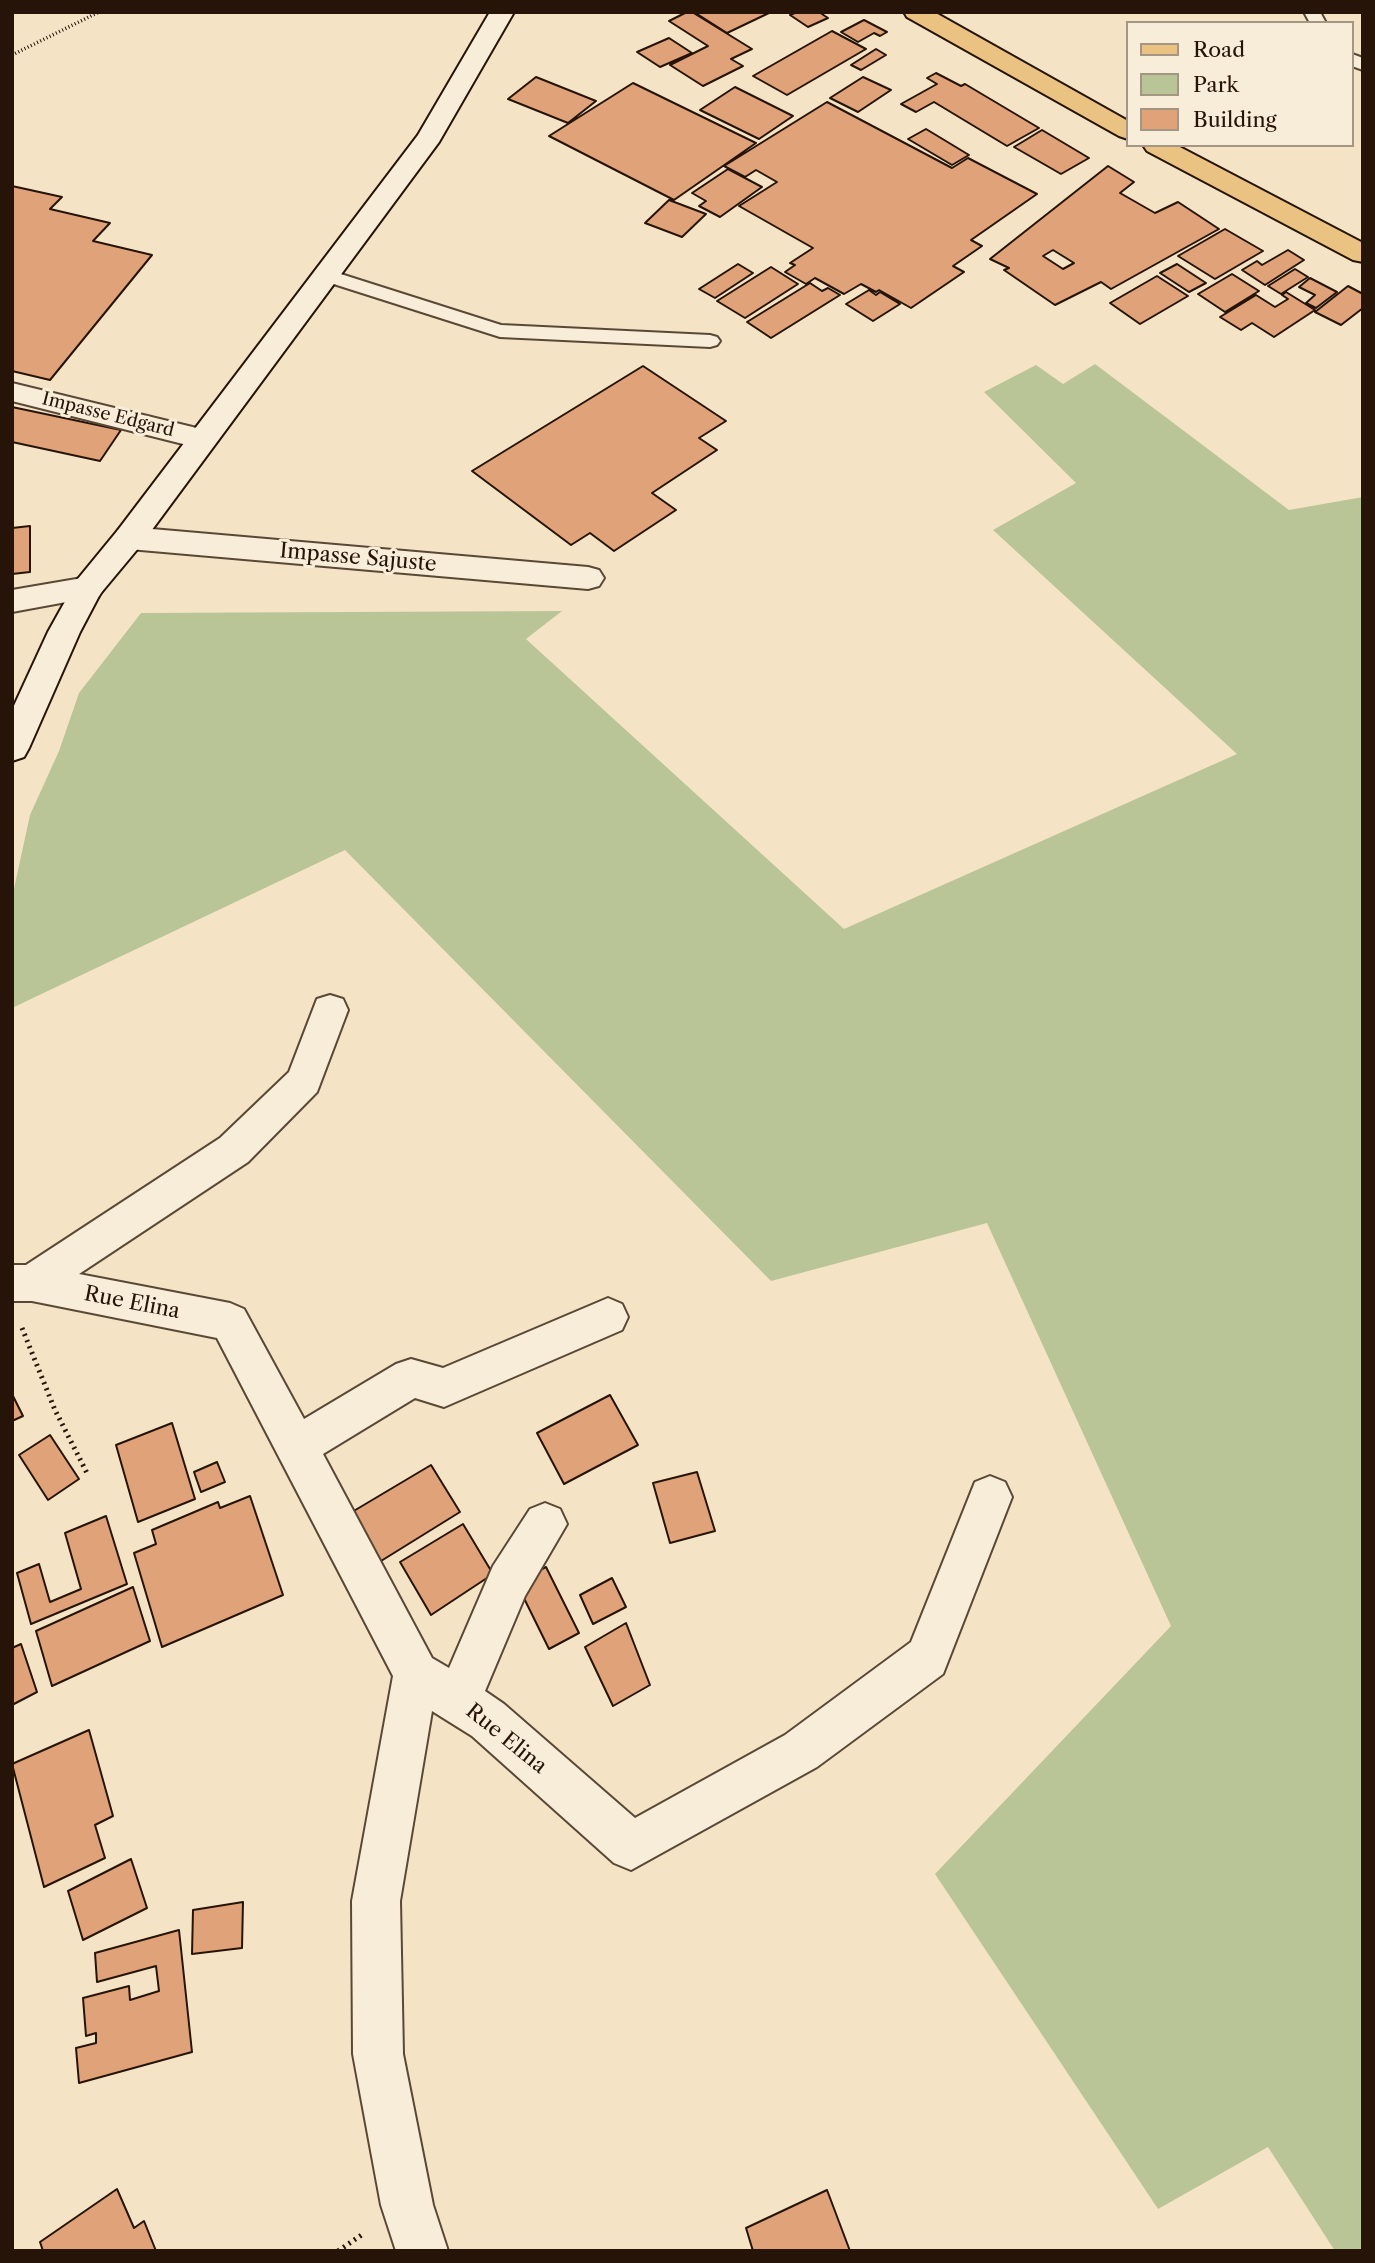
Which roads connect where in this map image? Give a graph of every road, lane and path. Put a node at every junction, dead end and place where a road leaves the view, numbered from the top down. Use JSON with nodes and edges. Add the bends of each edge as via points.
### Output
{"nodes":[{"id":1,"x":99,"y":12,"type":"edge"},
{"id":2,"x":502,"y":12,"type":"edge"},
{"id":3,"x":916,"y":12,"type":"edge"},
{"id":4,"x":12,"y":55,"type":"edge"},
{"id":5,"x":1126,"y":130,"type":"edge"},
{"id":6,"x":1160,"y":147,"type":"edge"},
{"id":7,"x":1363,"y":254,"type":"edge"},
{"id":8,"x":325,"y":275,"type":"junction"},
{"id":9,"x":710,"y":341,"type":"dead end"},
{"id":10,"x":12,"y":392,"type":"edge"},
{"id":11,"x":203,"y":439,"type":"junction"},
{"id":12,"x":129,"y":538,"type":"junction"},
{"id":13,"x":588,"y":578,"type":"dead end"},
{"id":14,"x":88,"y":588,"type":"junction"},
{"id":15,"x":12,"y":601,"type":"edge"},
{"id":16,"x":12,"y":748,"type":"edge"},
{"id":17,"x":330,"y":1010,"type":"dead end"},
{"id":18,"x":20,"y":1294,"type":"edge"},
{"id":19,"x":608,"y":1317,"type":"dead end"},
{"id":20,"x":296,"y":1447,"type":"junction"},
{"id":21,"x":88,"y":1475,"type":"dead end"},
{"id":22,"x":990,"y":1497,"type":"dead end"},
{"id":23,"x":545,"y":1524,"type":"dead end"},
{"id":24,"x":416,"y":1674,"type":"junction"},
{"id":25,"x":458,"y":1700,"type":"junction"},
{"id":26,"x":422,"y":2251,"type":"edge"}],
"edges":[{"from":1,"to":4,"type":"path"},
{"from":2,"to":8,"type":"street","via":[[430,137]]},
{"from":3,"to":5,"type":"main road"},
{"from":6,"to":7,"type":"main road"},
{"from":8,"to":9,"type":"lane","via":[[500,331]]},
{"from":8,"to":11,"type":"street"},
{"from":10,"to":11,"type":"street","name":"Impasse Edgard"},
{"from":11,"to":12,"type":"street"},
{"from":12,"to":13,"type":"street","name":"Impasse Sajuste"},
{"from":12,"to":14,"type":"street"},
{"from":14,"to":15,"type":"street"},
{"from":14,"to":16,"type":"street"},
{"from":17,"to":18,"type":"street","via":[[304,1081],[234,1150]]},
{"from":18,"to":20,"type":"street","name":"Rue Elina","via":[[230,1322]]},
{"from":18,"to":21,"type":"path","via":[[55,1410]]},
{"from":19,"to":20,"type":"street","via":[[444,1388],[411,1378]]},
{"from":20,"to":24,"type":"street","name":"Rue Elina"},
{"from":22,"to":25,"type":"street","name":"Rue Elina","via":[[927,1658],[801,1751],[631,1846],[488,1720]]},
{"from":23,"to":25,"type":"street","via":[[509,1581]]},
{"from":24,"to":25,"type":"street","name":"Rue Elina"},
{"from":24,"to":26,"type":"street","via":[[376,1901],[378,2054],[407,2205]]}]}
